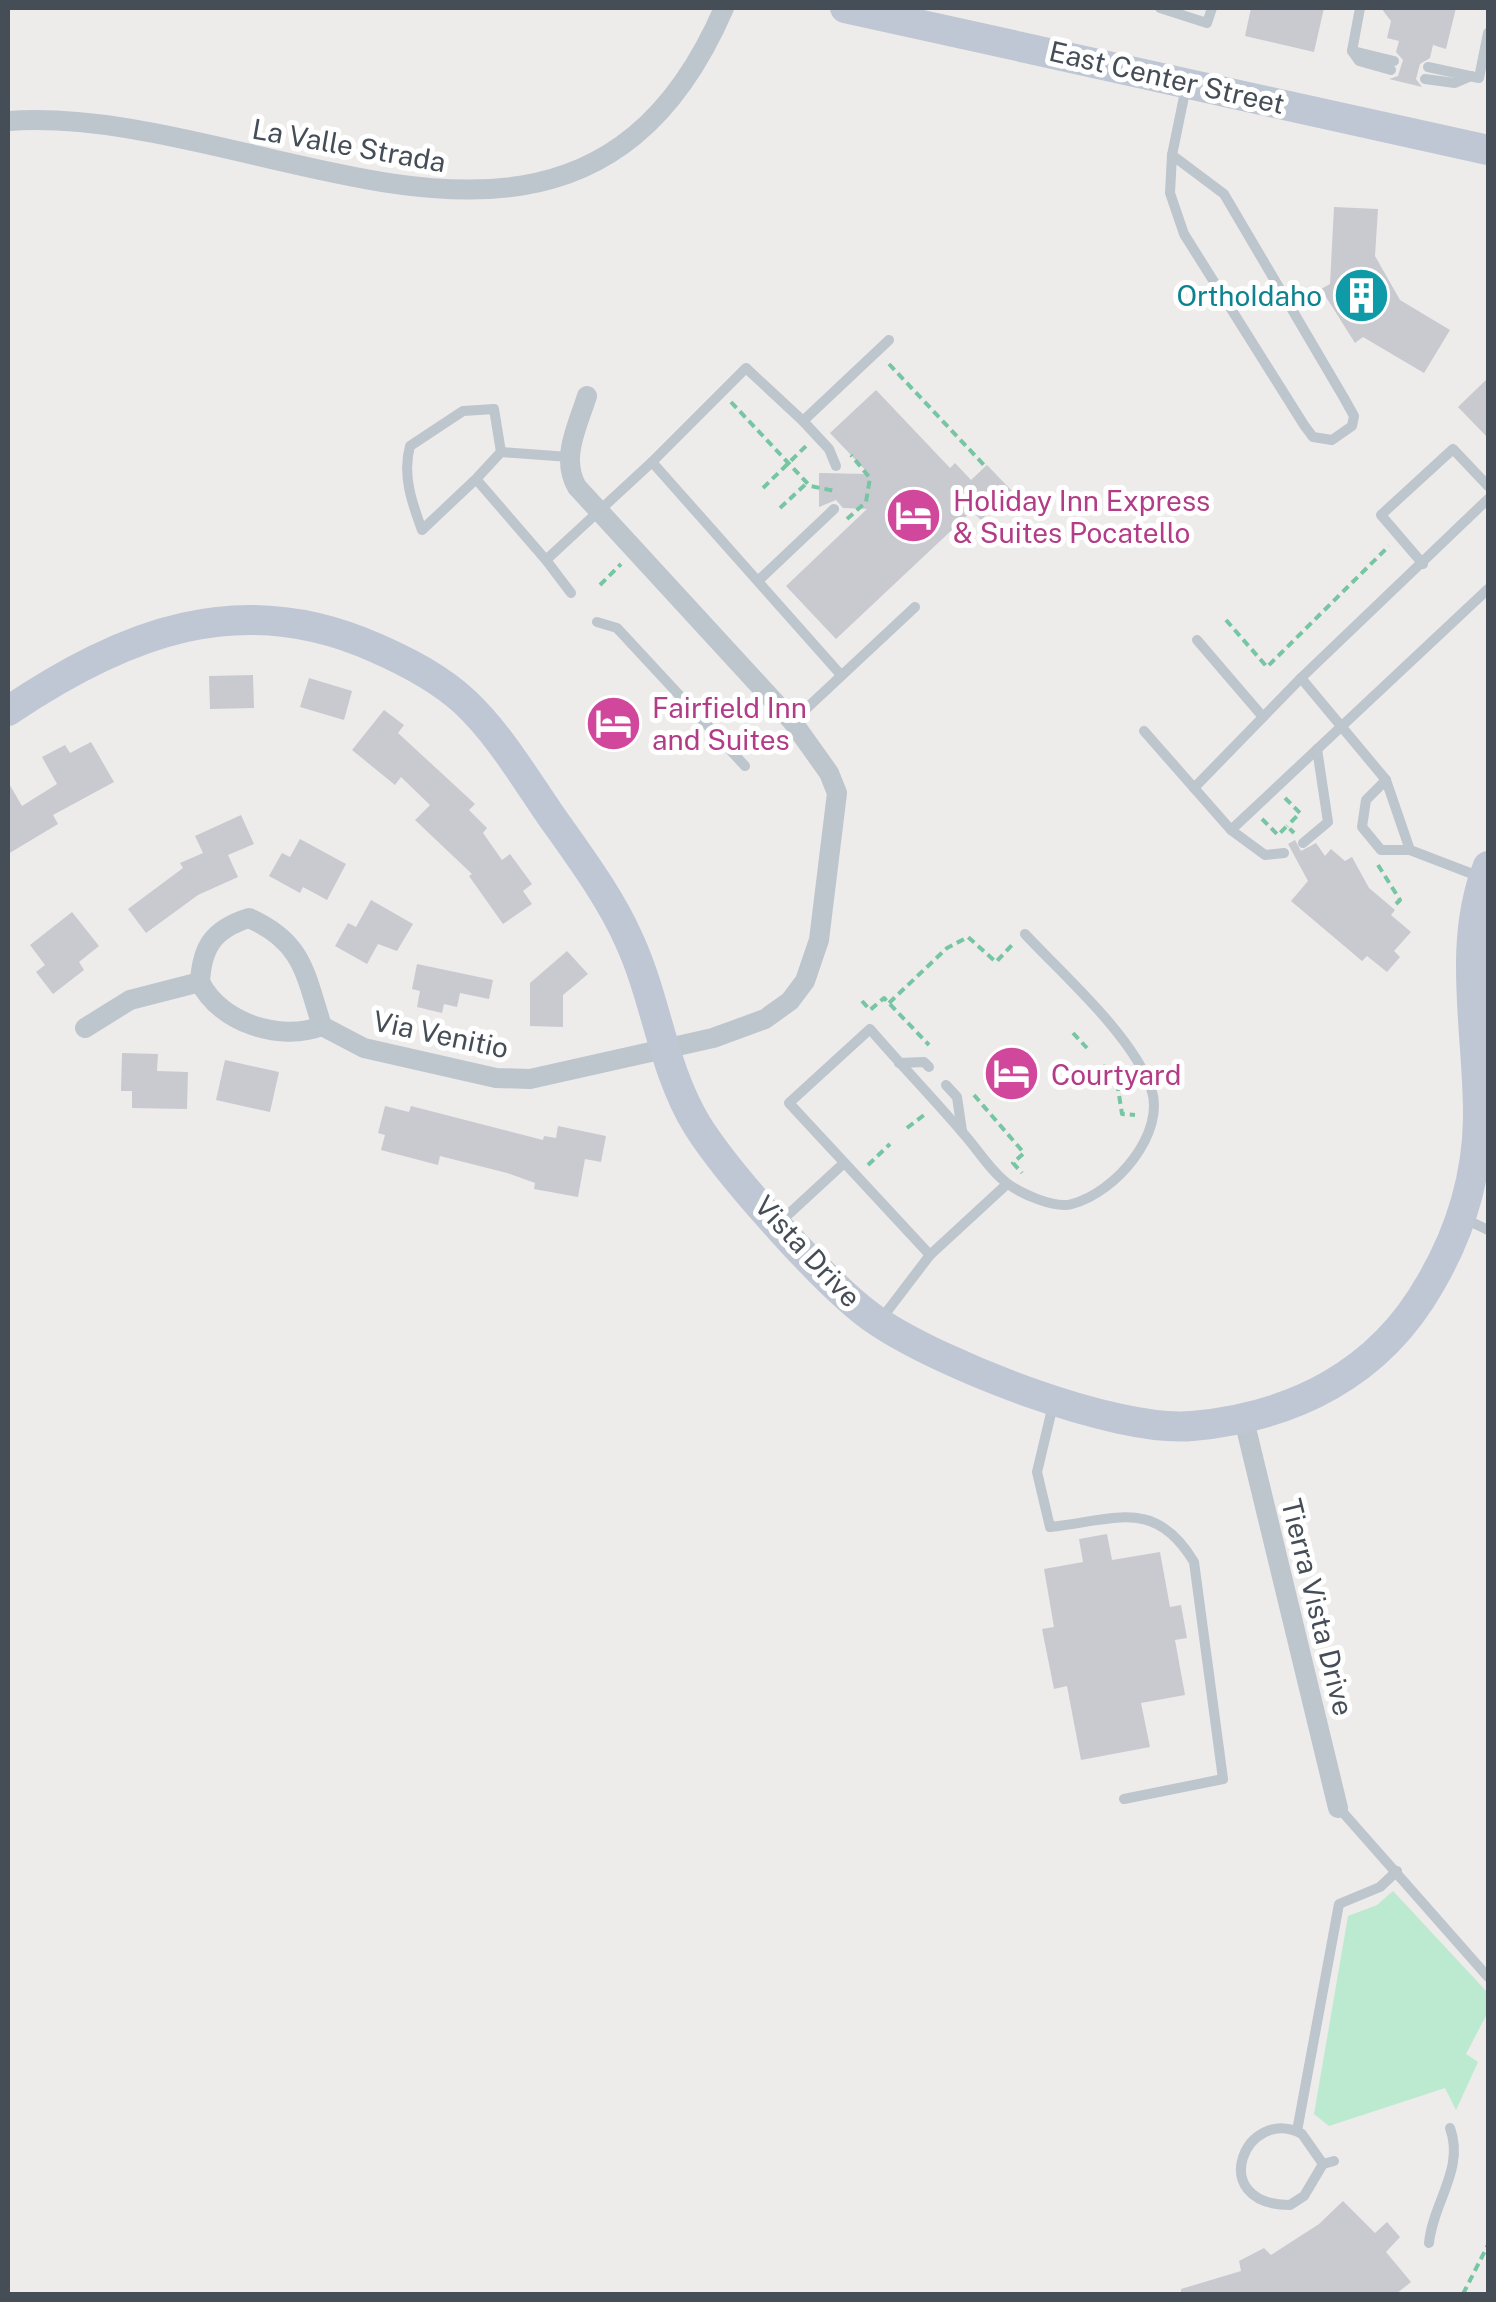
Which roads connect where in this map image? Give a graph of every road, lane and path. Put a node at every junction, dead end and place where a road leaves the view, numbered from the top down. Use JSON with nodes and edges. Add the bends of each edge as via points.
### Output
{"nodes":[{"id":1,"x":724,"y":8,"type":"edge"},
{"id":2,"x":845,"y":8,"type":"edge"},
{"id":3,"x":1160,"y":8,"type":"edge"},
{"id":4,"x":1212,"y":8,"type":"edge"},
{"id":5,"x":1360,"y":8,"type":"edge"},
{"id":6,"x":1488,"y":33,"type":"edge"},
{"id":7,"x":1392,"y":66,"type":"dead end"},
{"id":8,"x":1426,"y":73,"type":"dead end"},
{"id":9,"x":1188,"y":81,"type":"junction"},
{"id":10,"x":8,"y":121,"type":"edge"},
{"id":11,"x":1488,"y":150,"type":"edge"},
{"id":12,"x":1172,"y":155,"type":"junction"},
{"id":13,"x":889,"y":340,"type":"dead end"},
{"id":14,"x":876,"y":376,"type":"dead end"},
{"id":15,"x":588,"y":396,"type":"dead end"},
{"id":16,"x":731,"y":402,"type":"dead end"},
{"id":17,"x":803,"y":422,"type":"junction"},
{"id":18,"x":847,"y":451,"type":"dead end"},
{"id":19,"x":501,"y":452,"type":"junction"},
{"id":20,"x":569,"y":457,"type":"junction"},
{"id":21,"x":791,"y":461,"type":"junction"},
{"id":22,"x":652,"y":462,"type":"junction"},
{"id":23,"x":984,"y":465,"type":"dead end"},
{"id":24,"x":836,"y":466,"type":"dead end"},
{"id":25,"x":476,"y":479,"type":"junction"},
{"id":26,"x":807,"y":482,"type":"junction"},
{"id":27,"x":1488,"y":486,"type":"edge"},
{"id":28,"x":763,"y":488,"type":"dead end"},
{"id":29,"x":835,"y":491,"type":"dead end"},
{"id":30,"x":1488,"y":499,"type":"edge"},
{"id":31,"x":780,"y":508,"type":"dead end"},
{"id":32,"x":834,"y":509,"type":"dead end"},
{"id":33,"x":599,"y":514,"type":"junction"},
{"id":34,"x":839,"y":526,"type":"dead end"},
{"id":35,"x":1376,"y":557,"type":"dead end"},
{"id":36,"x":546,"y":560,"type":"junction"},
{"id":37,"x":621,"y":564,"type":"dead end"},
{"id":38,"x":1422,"y":564,"type":"junction"},
{"id":39,"x":760,"y":579,"type":"junction"},
{"id":40,"x":600,"y":585,"type":"dead end"},
{"id":41,"x":1488,"y":589,"type":"edge"},
{"id":42,"x":571,"y":593,"type":"dead end"},
{"id":43,"x":915,"y":607,"type":"dead end"},
{"id":44,"x":1226,"y":620,"type":"dead end"},
{"id":45,"x":597,"y":622,"type":"dead end"},
{"id":46,"x":1197,"y":640,"type":"dead end"},
{"id":47,"x":841,"y":675,"type":"junction"},
{"id":48,"x":1301,"y":678,"type":"junction"},
{"id":49,"x":8,"y":711,"type":"edge"},
{"id":50,"x":1263,"y":716,"type":"junction"},
{"id":51,"x":792,"y":721,"type":"junction"},
{"id":52,"x":1342,"y":726,"type":"junction"},
{"id":53,"x":1144,"y":731,"type":"dead end"},
{"id":54,"x":1317,"y":749,"type":"junction"},
{"id":55,"x":744,"y":766,"type":"dead end"},
{"id":56,"x":1386,"y":780,"type":"junction"},
{"id":57,"x":1194,"y":788,"type":"junction"},
{"id":58,"x":1298,"y":811,"type":"dead end"},
{"id":59,"x":1286,"y":826,"type":"dead end"},
{"id":60,"x":1231,"y":830,"type":"junction"},
{"id":61,"x":1303,"y":843,"type":"dead end"},
{"id":62,"x":1410,"y":850,"type":"junction"},
{"id":63,"x":1284,"y":854,"type":"dead end"},
{"id":64,"x":1376,"y":860,"type":"dead end"},
{"id":65,"x":1487,"y":874,"type":"edge"},
{"id":66,"x":1396,"y":905,"type":"dead end"},
{"id":67,"x":1020,"y":938,"type":"joint"},
{"id":68,"x":200,"y":982,"type":"junction"},
{"id":69,"x":862,"y":1001,"type":"dead end"},
{"id":70,"x":889,"y":1003,"type":"junction"},
{"id":71,"x":322,"y":1026,"type":"junction"},
{"id":72,"x":85,"y":1028,"type":"dead end"},
{"id":73,"x":1073,"y":1033,"type":"dead end"},
{"id":74,"x":920,"y":1046,"type":"dead end"},
{"id":75,"x":663,"y":1048,"type":"junction"},
{"id":76,"x":1086,"y":1048,"type":"dead end"},
{"id":77,"x":899,"y":1062,"type":"junction"},
{"id":78,"x":1104,"y":1066,"type":"dead end"},
{"id":79,"x":928,"y":1067,"type":"dead end"},
{"id":80,"x":946,"y":1085,"type":"dead end"},
{"id":81,"x":967,"y":1086,"type":"dead end"},
{"id":82,"x":928,"y":1112,"type":"dead end"},
{"id":83,"x":1137,"y":1123,"type":"dead end"},
{"id":84,"x":907,"y":1128,"type":"dead end"},
{"id":85,"x":962,"y":1132,"type":"junction"},
{"id":86,"x":890,"y":1144,"type":"dead end"},
{"id":87,"x":844,"y":1163,"type":"junction"},
{"id":88,"x":864,"y":1168,"type":"dead end"},
{"id":89,"x":1030,"y":1181,"type":"dead end"},
{"id":90,"x":1007,"y":1184,"type":"junction"},
{"id":91,"x":780,"y":1224,"type":"junction"},
{"id":92,"x":1476,"y":1224,"type":"edge"},
{"id":93,"x":930,"y":1255,"type":"junction"},
{"id":94,"x":879,"y":1322,"type":"junction"},
{"id":95,"x":1055,"y":1399,"type":"junction"},
{"id":96,"x":1244,"y":1420,"type":"junction"},
{"id":97,"x":1124,"y":1799,"type":"dead end"},
{"id":98,"x":1338,"y":1808,"type":"joint"},
{"id":99,"x":1396,"y":1871,"type":"junction"},
{"id":100,"x":1488,"y":1977,"type":"edge"},
{"id":101,"x":1450,"y":2128,"type":"dead end"},
{"id":102,"x":1297,"y":2131,"type":"junction"},
{"id":103,"x":1429,"y":2243,"type":"dead end"},
{"id":104,"x":1488,"y":2245,"type":"edge"},
{"id":105,"x":1463,"y":2294,"type":"edge"}],
"edges":[{"from":1,"to":10,"type":"street","name":"La Valle Strada","via":[[684,82],[649,120],[611,150],[548,181],[468,191],[405,188],[123,130]]},
{"from":2,"to":9,"type":"street","name":"East Center Street"},
{"from":3,"to":4,"type":"lane","via":[[1208,22]]},
{"from":5,"to":7,"type":"lane","via":[[1352,51]]},
{"from":6,"to":8,"type":"lane","via":[[1475,77]]},
{"from":9,"to":11,"type":"street","name":"East Center Street"},
{"from":9,"to":12,"type":"lane"},
{"from":12,"to":12,"type":"lane","via":[[1170,193],[1184,234],[1304,425],[1313,437],[1332,440],[1352,426],[1344,398],[1224,194]]},
{"from":13,"to":17,"type":"lane"},
{"from":14,"to":23,"type":"path","via":[[889,364]]},
{"from":15,"to":20,"type":"street"},
{"from":16,"to":21,"type":"path"},
{"from":17,"to":22,"type":"lane","via":[[746,368]]},
{"from":17,"to":24,"type":"lane"},
{"from":18,"to":34,"type":"path","via":[[870,478],[866,502]]},
{"from":19,"to":20,"type":"lane"},
{"from":19,"to":25,"type":"lane"},
{"from":19,"to":25,"type":"lane","via":[[494,409],[462,411],[410,446],[411,499],[422,530]]},
{"from":20,"to":33,"type":"street","name":"Via Venitio","via":[[570,474]]},
{"from":21,"to":26,"type":"path"},
{"from":21,"to":28,"type":"path"},
{"from":22,"to":33,"type":"lane"},
{"from":22,"to":39,"type":"lane"},
{"from":25,"to":36,"type":"lane"},
{"from":26,"to":29,"type":"path"},
{"from":26,"to":31,"type":"path"},
{"from":27,"to":38,"type":"lane","via":[[1452,449],[1381,515]]},
{"from":30,"to":38,"type":"lane"},
{"from":32,"to":39,"type":"lane"},
{"from":33,"to":36,"type":"lane"},
{"from":33,"to":51,"type":"street","name":"Via Venitio"},
{"from":35,"to":44,"type":"path","via":[[1267,667]]},
{"from":36,"to":42,"type":"lane"},
{"from":37,"to":40,"type":"path"},
{"from":38,"to":48,"type":"lane"},
{"from":39,"to":47,"type":"lane"},
{"from":41,"to":52,"type":"lane"},
{"from":43,"to":47,"type":"lane"},
{"from":45,"to":55,"type":"lane","via":[[618,628]]},
{"from":46,"to":50,"type":"lane"},
{"from":47,"to":51,"type":"lane"},
{"from":48,"to":50,"type":"lane"},
{"from":48,"to":52,"type":"lane"},
{"from":49,"to":75,"type":"street","name":"Vista Drive","via":[[120,646],[208,622],[291,619],[350,636],[417,667],[464,701],[505,749],[603,894],[628,938]]},
{"from":50,"to":57,"type":"lane"},
{"from":51,"to":75,"type":"street","name":"Via Venitio","via":[[837,793],[819,940],[805,981],[765,1019]]},
{"from":52,"to":54,"type":"lane"},
{"from":52,"to":56,"type":"lane"},
{"from":53,"to":57,"type":"lane"},
{"from":54,"to":60,"type":"lane"},
{"from":54,"to":61,"type":"lane","via":[[1328,822]]},
{"from":56,"to":62,"type":"lane"},
{"from":56,"to":62,"type":"lane","via":[[1366,800],[1362,827],[1380,850]]},
{"from":57,"to":60,"type":"lane"},
{"from":58,"to":59,"type":"path"},
{"from":60,"to":63,"type":"lane","via":[[1265,856]]},
{"from":62,"to":65,"type":"lane"},
{"from":64,"to":66,"type":"path","via":[[1400,900]]},
{"from":65,"to":92,"type":"street","name":"Vista Drive","via":[[1471,956]]},
{"from":67,"to":70,"type":"path","via":[[996,962],[968,938]]},
{"from":67,"to":90,"type":"lane","via":[[1137,1061],[1152,1091],[1152,1121],[1133,1162],[1071,1205]]},
{"from":68,"to":71,"type":"street","via":[[232,1018],[304,1032]]},
{"from":68,"to":71,"type":"street","via":[[208,943],[226,925],[249,918],[273,929],[299,954]]},
{"from":68,"to":72,"type":"street","via":[[130,1000]]},
{"from":69,"to":70,"type":"path","via":[[870,1010],[884,998]]},
{"from":70,"to":74,"type":"path","via":[[930,1045]]},
{"from":71,"to":75,"type":"street","name":"Via Venitio","via":[[364,1048],[496,1078],[530,1080]]},
{"from":73,"to":76,"type":"path"},
{"from":75,"to":91,"type":"street","name":"Vista Drive","via":[[700,1129]]},
{"from":77,"to":79,"type":"lane"},
{"from":77,"to":85,"type":"lane"},
{"from":77,"to":87,"type":"lane","via":[[870,1030],[788,1104]]},
{"from":78,"to":83,"type":"path","via":[[1127,1074],[1117,1082],[1122,1114],[1138,1115]]},
{"from":80,"to":85,"type":"lane","via":[[956,1097]]},
{"from":81,"to":89,"type":"path","via":[[1024,1153],[1013,1163]]},
{"from":82,"to":84,"type":"path"},
{"from":85,"to":90,"type":"lane"},
{"from":86,"to":88,"type":"path"},
{"from":87,"to":91,"type":"lane"},
{"from":87,"to":93,"type":"lane"},
{"from":90,"to":93,"type":"lane"},
{"from":91,"to":94,"type":"street","name":"Vista Drive"},
{"from":92,"to":96,"type":"street","name":"Vista Drive","via":[[1382,1349],[1318,1394]]},
{"from":93,"to":94,"type":"lane"},
{"from":94,"to":95,"type":"street","name":"Vista Drive","via":[[930,1350]]},
{"from":95,"to":96,"type":"street","name":"Vista Drive","via":[[1112,1420],[1183,1427]]},
{"from":95,"to":97,"type":"lane","via":[[1037,1472],[1050,1527],[1147,1517],[1179,1536],[1194,1562],[1223,1779]]},
{"from":96,"to":98,"type":"street","name":"Tierra Vista Drive"},
{"from":98,"to":99,"type":"lane"},
{"from":99,"to":100,"type":"lane"},
{"from":99,"to":102,"type":"lane","via":[[1380,1887],[1339,1904]]},
{"from":101,"to":103,"type":"lane","via":[[1457,2156],[1431,2217]]},
{"from":102,"to":102,"type":"lane","via":[[1276,2125],[1242,2156],[1243,2184],[1257,2199],[1290,2205],[1328,2163]]},
{"from":104,"to":105,"type":"path"}]}
